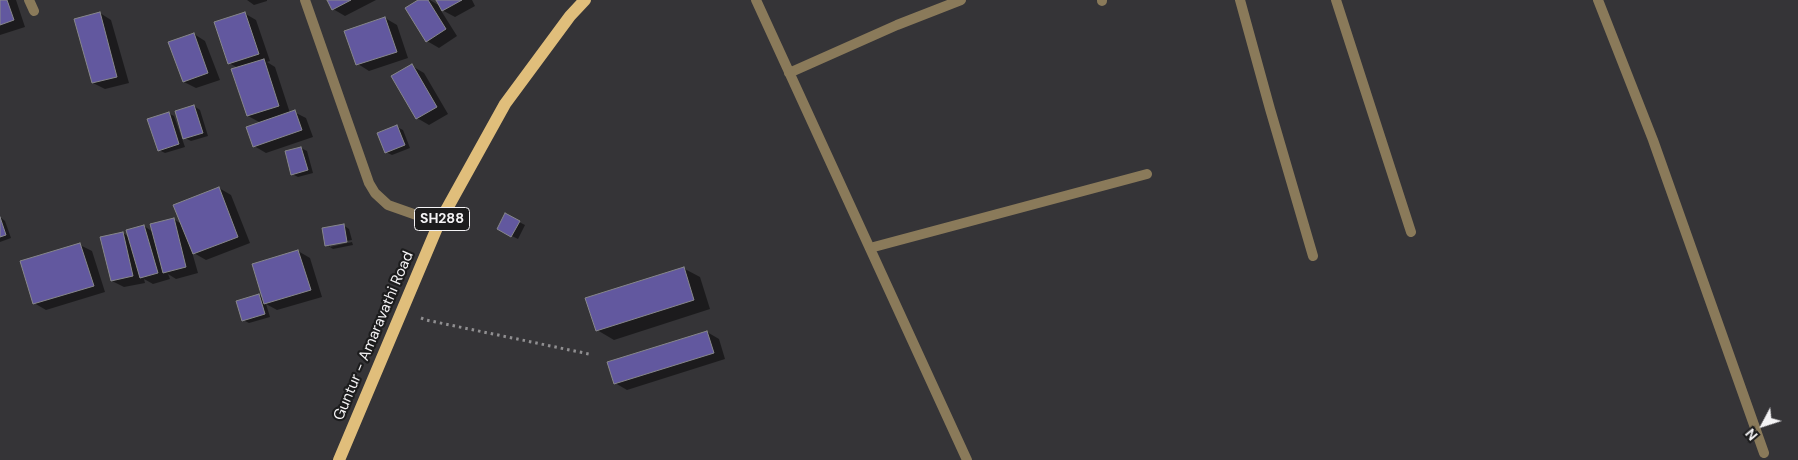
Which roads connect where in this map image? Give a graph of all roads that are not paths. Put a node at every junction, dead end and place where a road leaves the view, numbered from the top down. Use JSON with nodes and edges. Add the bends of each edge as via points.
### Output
{"nodes":[{"id":1,"x":29,"y":0,"type":"edge"},
{"id":2,"x":305,"y":0,"type":"edge"},
{"id":3,"x":585,"y":0,"type":"edge"},
{"id":4,"x":756,"y":0,"type":"edge"},
{"id":5,"x":961,"y":0,"type":"edge"},
{"id":6,"x":1240,"y":0,"type":"edge"},
{"id":7,"x":1336,"y":0,"type":"edge"},
{"id":8,"x":1598,"y":0,"type":"edge"},
{"id":9,"x":34,"y":12,"type":"dead end"},
{"id":10,"x":790,"y":73,"type":"junction"},
{"id":11,"x":1148,"y":174,"type":"dead end"},
{"id":12,"x":439,"y":223,"type":"junction"},
{"id":13,"x":1411,"y":232,"type":"dead end"},
{"id":14,"x":870,"y":248,"type":"junction"},
{"id":15,"x":1313,"y":256,"type":"dead end"},
{"id":16,"x":1764,"y":453,"type":"dead end"},
{"id":17,"x":339,"y":460,"type":"edge"},
{"id":18,"x":967,"y":460,"type":"edge"}],
"edges":[{"from":1,"to":9,"type":"street"},
{"from":2,"to":12,"type":"street","via":[[375,193],[388,205]]},
{"from":3,"to":12,"type":"main road","name":"Guntur - Amaravathi Road","number":"SH288","via":[[505,104]]},
{"from":4,"to":10,"type":"street"},
{"from":5,"to":10,"type":"street"},
{"from":6,"to":15,"type":"street"},
{"from":7,"to":13,"type":"street"},
{"from":8,"to":16,"type":"street","via":[[1653,140]]},
{"from":10,"to":14,"type":"street"},
{"from":11,"to":14,"type":"street"},
{"from":12,"to":17,"type":"main road","name":"Guntur - Amaravathi Road","number":"SH288"},
{"from":14,"to":18,"type":"street"}]}
